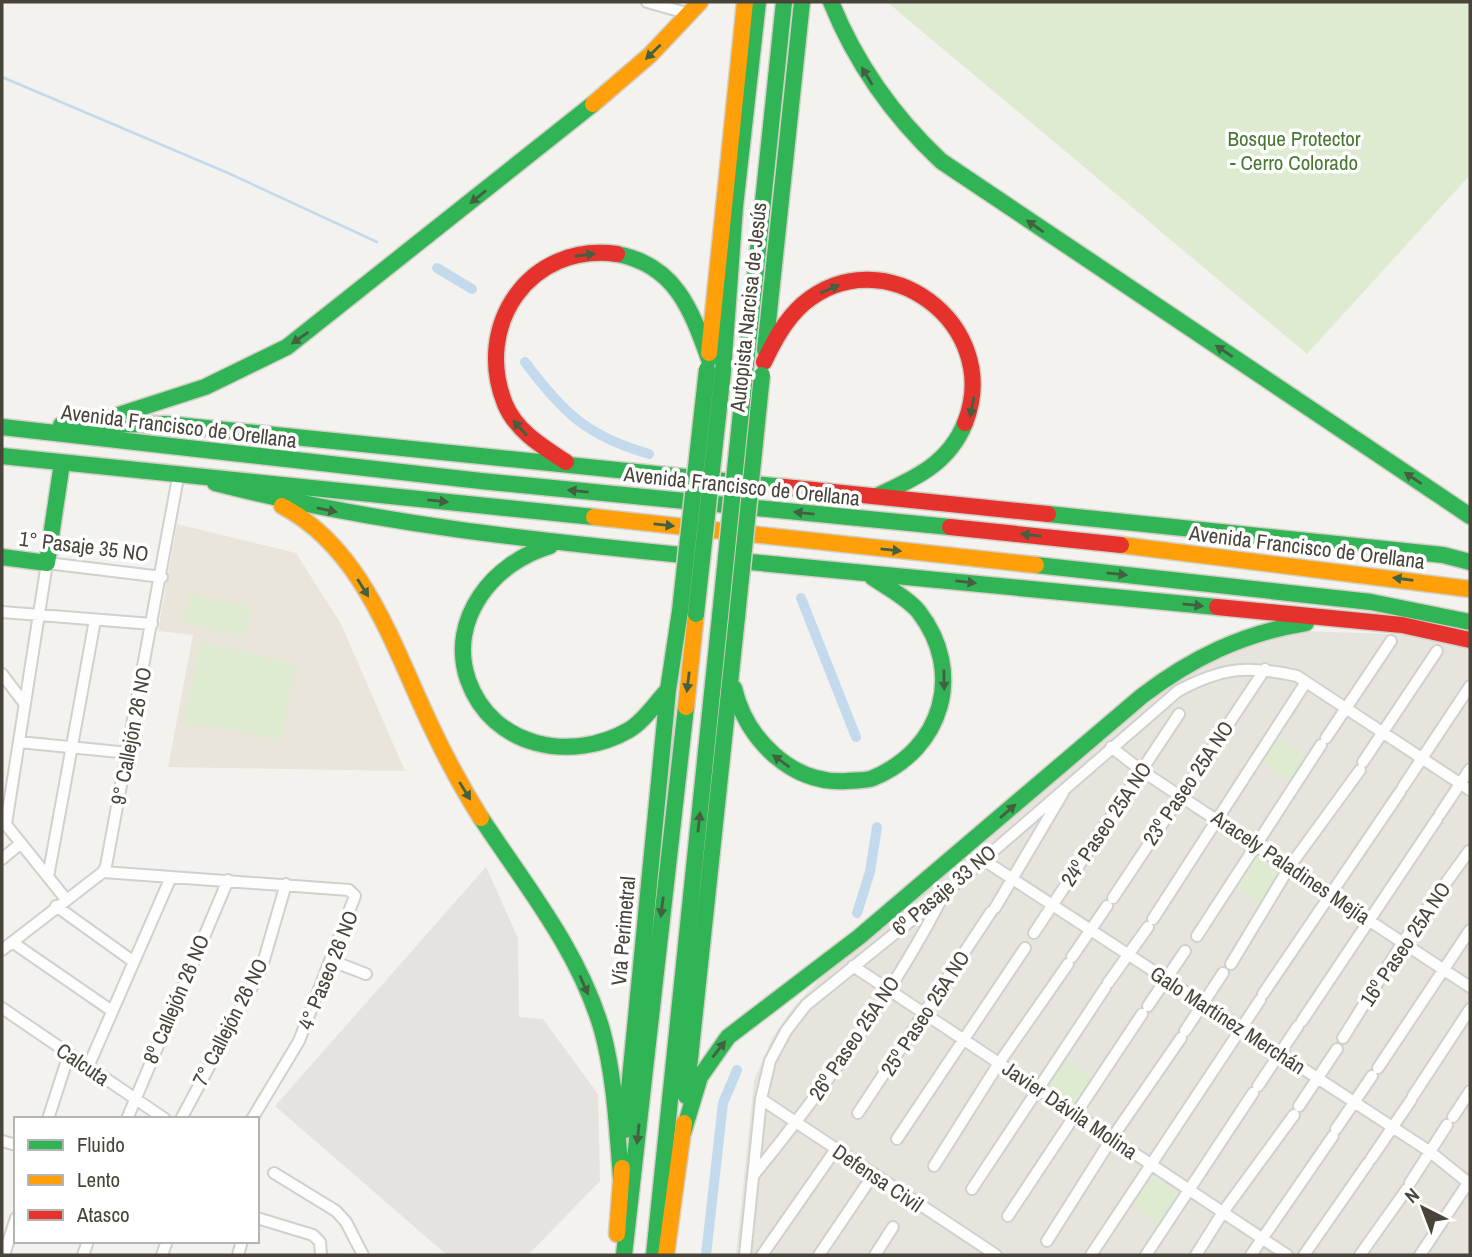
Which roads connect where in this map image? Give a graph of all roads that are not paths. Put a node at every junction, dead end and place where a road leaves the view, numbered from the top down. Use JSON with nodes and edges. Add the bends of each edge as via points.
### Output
{"nodes":[{"id":1,"x":647,"y":2,"type":"edge"},
{"id":2,"x":745,"y":2,"type":"edge"},
{"id":3,"x":758,"y":2,"type":"edge"},
{"id":4,"x":784,"y":2,"type":"edge"},
{"id":5,"x":802,"y":2,"type":"edge"},
{"id":6,"x":831,"y":2,"type":"edge"},
{"id":7,"x":695,"y":8,"type":"edge"},
{"id":8,"x":713,"y":367,"type":"junction"},
{"id":9,"x":763,"y":368,"type":"junction"},
{"id":10,"x":89,"y":424,"type":"junction"},
{"id":11,"x":6,"y":427,"type":"edge"},
{"id":12,"x":2,"y":456,"type":"edge"},
{"id":13,"x":62,"y":463,"type":"junction"},
{"id":14,"x":575,"y":466,"type":"junction"},
{"id":15,"x":178,"y":472,"type":"junction"},
{"id":16,"x":260,"y":495,"type":"junction"},
{"id":17,"x":869,"y":498,"type":"junction"},
{"id":18,"x":1470,"y":516,"type":"edge"},
{"id":19,"x":559,"y":543,"type":"junction"},
{"id":20,"x":2,"y":558,"type":"edge"},
{"id":21,"x":1470,"y":562,"type":"edge"},
{"id":22,"x":47,"y":563,"type":"junction"},
{"id":23,"x":865,"y":573,"type":"junction"},
{"id":24,"x":162,"y":576,"type":"junction"},
{"id":25,"x":1470,"y":589,"type":"edge"},
{"id":26,"x":2,"y":612,"type":"edge"},
{"id":27,"x":688,"y":612,"type":"junction"},
{"id":28,"x":38,"y":616,"type":"junction"},
{"id":29,"x":95,"y":620,"type":"junction"},
{"id":30,"x":1341,"y":620,"type":"junction"},
{"id":31,"x":1470,"y":622,"type":"edge"},
{"id":32,"x":152,"y":624,"type":"junction"},
{"id":33,"x":1470,"y":640,"type":"edge"},
{"id":34,"x":1391,"y":641,"type":"dead end"},
{"id":35,"x":1437,"y":651,"type":"dead end"},
{"id":36,"x":1265,"y":669,"type":"junction"},
{"id":37,"x":2,"y":674,"type":"edge"},
{"id":38,"x":731,"y":675,"type":"junction"},
{"id":39,"x":1306,"y":682,"type":"junction"},
{"id":40,"x":11,"y":686,"type":"junction"},
{"id":41,"x":1470,"y":686,"type":"edge"},
{"id":42,"x":668,"y":690,"type":"junction"},
{"id":43,"x":2,"y":694,"type":"edge"},
{"id":44,"x":24,"y":703,"type":"junction"},
{"id":45,"x":1346,"y":708,"type":"junction"},
{"id":46,"x":1179,"y":714,"type":"dead end"},
{"id":47,"x":1382,"y":732,"type":"junction"},
{"id":48,"x":19,"y":742,"type":"junction"},
{"id":49,"x":72,"y":747,"type":"junction"},
{"id":50,"x":1111,"y":747,"type":"junction"},
{"id":51,"x":129,"y":753,"type":"junction"},
{"id":52,"x":1422,"y":758,"type":"junction"},
{"id":53,"x":1470,"y":769,"type":"edge"},
{"id":54,"x":1142,"y":771,"type":"junction"},
{"id":55,"x":1069,"y":783,"type":"junction"},
{"id":56,"x":1465,"y":787,"type":"edge"},
{"id":57,"x":1181,"y":793,"type":"junction"},
{"id":58,"x":1216,"y":817,"type":"junction"},
{"id":59,"x":4,"y":821,"type":"edge"},
{"id":60,"x":21,"y":843,"type":"junction"},
{"id":61,"x":1255,"y":843,"type":"junction"},
{"id":62,"x":1469,"y":851,"type":"edge"},
{"id":63,"x":2,"y":859,"type":"edge"},
{"id":64,"x":982,"y":859,"type":"junction"},
{"id":65,"x":1290,"y":866,"type":"junction"},
{"id":66,"x":103,"y":872,"type":"junction"},
{"id":67,"x":48,"y":877,"type":"junction"},
{"id":68,"x":171,"y":877,"type":"junction"},
{"id":69,"x":1012,"y":877,"type":"junction"},
{"id":70,"x":228,"y":880,"type":"junction"},
{"id":71,"x":286,"y":884,"type":"junction"},
{"id":72,"x":945,"y":893,"type":"junction"},
{"id":73,"x":1330,"y":893,"type":"junction"},
{"id":74,"x":65,"y":898,"type":"junction"},
{"id":75,"x":55,"y":906,"type":"junction"},
{"id":76,"x":1051,"y":906,"type":"junction"},
{"id":77,"x":1369,"y":919,"type":"junction"},
{"id":78,"x":1089,"y":929,"type":"junction"},
{"id":79,"x":1470,"y":930,"type":"edge"},
{"id":80,"x":1034,"y":933,"type":"dead end"},
{"id":81,"x":1196,"y":936,"type":"dead end"},
{"id":82,"x":12,"y":942,"type":"junction"},
{"id":83,"x":1404,"y":942,"type":"junction"},
{"id":84,"x":1025,"y":948,"type":"dead end"},
{"id":85,"x":2,"y":950,"type":"edge"},
{"id":86,"x":1185,"y":951,"type":"dead end"},
{"id":87,"x":1128,"y":955,"type":"junction"},
{"id":88,"x":332,"y":961,"type":"junction"},
{"id":89,"x":134,"y":962,"type":"junction"},
{"id":90,"x":853,"y":965,"type":"junction"},
{"id":91,"x":1444,"y":969,"type":"junction"},
{"id":92,"x":366,"y":974,"type":"dead end"},
{"id":93,"x":1165,"y":978,"type":"junction"},
{"id":94,"x":1470,"y":987,"type":"edge"},
{"id":95,"x":888,"y":989,"type":"junction"},
{"id":96,"x":1202,"y":1003,"type":"junction"},
{"id":97,"x":2,"y":1008,"type":"edge"},
{"id":98,"x":1470,"y":1009,"type":"edge"},
{"id":99,"x":112,"y":1011,"type":"junction"},
{"id":100,"x":926,"y":1014,"type":"junction"},
{"id":101,"x":1239,"y":1027,"type":"junction"},
{"id":102,"x":1343,"y":1038,"type":"dead end"},
{"id":103,"x":963,"y":1040,"type":"junction"},
{"id":104,"x":1337,"y":1049,"type":"dead end"},
{"id":105,"x":1280,"y":1053,"type":"junction"},
{"id":106,"x":69,"y":1054,"type":"junction"},
{"id":107,"x":999,"y":1063,"type":"junction"},
{"id":108,"x":88,"y":1067,"type":"junction"},
{"id":109,"x":1318,"y":1079,"type":"junction"},
{"id":110,"x":1038,"y":1090,"type":"junction"},
{"id":111,"x":1470,"y":1091,"type":"edge"},
{"id":112,"x":134,"y":1098,"type":"junction"},
{"id":113,"x":761,"y":1099,"type":"junction"},
{"id":114,"x":1354,"y":1102,"type":"junction"},
{"id":115,"x":858,"y":1113,"type":"dead end"},
{"id":116,"x":1077,"y":1115,"type":"junction"},
{"id":117,"x":49,"y":1117,"type":"edge"},
{"id":118,"x":128,"y":1117,"type":"edge"},
{"id":119,"x":162,"y":1117,"type":"edge"},
{"id":120,"x":182,"y":1117,"type":"edge"},
{"id":121,"x":253,"y":1117,"type":"edge"},
{"id":122,"x":796,"y":1122,"type":"junction"},
{"id":123,"x":1391,"y":1126,"type":"junction"},
{"id":124,"x":683,"y":1133,"type":"junction"},
{"id":125,"x":1112,"y":1138,"type":"junction"},
{"id":126,"x":897,"y":1139,"type":"dead end"},
{"id":127,"x":836,"y":1149,"type":"junction"},
{"id":128,"x":1429,"y":1151,"type":"junction"},
{"id":129,"x":1151,"y":1165,"type":"junction"},
{"id":130,"x":934,"y":1166,"type":"dead end"},
{"id":131,"x":274,"y":1172,"type":"dead end"},
{"id":132,"x":873,"y":1175,"type":"junction"},
{"id":133,"x":753,"y":1176,"type":"junction"},
{"id":134,"x":621,"y":1178,"type":"junction"},
{"id":135,"x":1470,"y":1183,"type":"edge"},
{"id":136,"x":972,"y":1189,"type":"dead end"},
{"id":137,"x":1188,"y":1189,"type":"junction"},
{"id":138,"x":1223,"y":1212,"type":"junction"},
{"id":139,"x":1008,"y":1216,"type":"dead end"},
{"id":140,"x":259,"y":1219,"type":"edge"},
{"id":141,"x":14,"y":1224,"type":"edge"},
{"id":142,"x":893,"y":1227,"type":"dead end"},
{"id":143,"x":1262,"y":1238,"type":"junction"},
{"id":144,"x":1046,"y":1241,"type":"dead end"},
{"id":145,"x":4,"y":1255,"type":"edge"},
{"id":146,"x":321,"y":1255,"type":"edge"},
{"id":147,"x":363,"y":1255,"type":"edge"},
{"id":148,"x":615,"y":1255,"type":"edge"},
{"id":149,"x":624,"y":1255,"type":"edge"},
{"id":150,"x":654,"y":1255,"type":"edge"},
{"id":151,"x":666,"y":1255,"type":"edge"},
{"id":152,"x":745,"y":1255,"type":"edge"},
{"id":153,"x":762,"y":1255,"type":"edge"},
{"id":154,"x":819,"y":1255,"type":"edge"},
{"id":155,"x":875,"y":1255,"type":"edge"},
{"id":156,"x":996,"y":1255,"type":"edge"},
{"id":157,"x":1091,"y":1255,"type":"edge"},
{"id":158,"x":1146,"y":1255,"type":"edge"},
{"id":159,"x":1196,"y":1255,"type":"edge"},
{"id":160,"x":1251,"y":1255,"type":"edge"},
{"id":161,"x":1287,"y":1255,"type":"edge"},
{"id":162,"x":1304,"y":1255,"type":"edge"},
{"id":163,"x":1360,"y":1255,"type":"edge"},
{"id":164,"x":1420,"y":1255,"type":"edge"}],
"edges":[{"from":1,"to":7,"type":"street"},
{"from":2,"to":8,"type":"main road","name":"Autopista Narcisa de Jesús"},
{"from":3,"to":8,"type":"main road","name":"Autopista Narcisa de Jesús"},
{"from":150,"to":4,"type":"main road","name":"Autopista Narcisa de Jesús","one_way":true,"bridge":true},
{"from":5,"to":9,"type":"main road","name":"Autopista Narcisa de Jesús"},
{"from":18,"to":6,"type":"main road","one_way":true,"via":[[941,161],[884,102],[845,37]]},
{"from":7,"to":10,"type":"main road","one_way":true,"via":[[616,86],[287,347],[205,387]]},
{"from":14,"to":8,"type":"main road","one_way":true,"via":[[547,453],[519,428],[506,411],[495,375],[503,316],[516,293],[535,275],[589,254],[617,254],[642,261],[666,276],[684,296]]},
{"from":8,"to":27,"type":"main road","name":"Autopista Narcisa de Jesús","bridge":true},
{"from":9,"to":17,"type":"main road","one_way":true,"via":[[779,332],[798,308],[822,291],[848,282],[875,280],[902,286],[926,298],[952,321],[967,346],[974,373],[973,400],[964,431],[948,457],[925,475]]},
{"from":9,"to":38,"type":"main road","name":"Autopista Narcisa de Jesús","bridge":true},
{"from":10,"to":11,"type":"main road","name":"Avenida Francisco de Orellana"},
{"from":10,"to":14,"type":"main road","name":"Avenida Francisco de Orellana","via":[[167,424]]},
{"from":25,"to":11,"type":"main road","name":"Avenida Francisco de Orellana","one_way":true,"via":[[1046,537],[374,471]]},
{"from":12,"to":13,"type":"main road"},
{"from":13,"to":15,"type":"main road"},
{"from":13,"to":22,"type":"main road"},
{"from":14,"to":17,"type":"main road","name":"Avenida Francisco de Orellana"},
{"from":15,"to":16,"type":"main road"},
{"from":15,"to":24,"type":"street","name":"9° Callejón 26 NO"},
{"from":15,"to":31,"type":"main road","one_way":true,"via":[[1371,602]]},
{"from":16,"to":19,"type":"main road","one_way":true,"via":[[360,517]]},
{"from":16,"to":134,"type":"main road","one_way":true,"via":[[316,528],[362,585],[458,780],[577,968],[610,1060]]},
{"from":17,"to":21,"type":"main road","name":"Avenida Francisco de Orellana","via":[[1443,555]]},
{"from":19,"to":23,"type":"main road"},
{"from":19,"to":42,"type":"main road","via":[[513,560],[490,580],[473,606],[465,631],[465,660],[473,688],[487,711],[530,744],[586,750],[638,727]]},
{"from":20,"to":22,"type":"main road","name":"1° Pasaje 35 NO"},
{"from":22,"to":24,"type":"street","name":"1° Pasaje 35 NO"},
{"from":22,"to":28,"type":"street"},
{"from":23,"to":30,"type":"main road","one_way":true},
{"from":23,"to":38,"type":"main road","one_way":true,"via":[[918,607],[942,655],[945,687],[939,717],[924,742],[901,762],[875,776],[846,781],[818,779],[793,769],[770,753],[746,724]]},
{"from":24,"to":32,"type":"street","name":"9° Callejón 26 NO"},
{"from":26,"to":28,"type":"street"},
{"from":27,"to":42,"type":"main road","name":"Vía Perimetral"},
{"from":27,"to":149,"type":"main road","name":"Vía Perimetral","one_way":true},
{"from":28,"to":29,"type":"street"},
{"from":28,"to":44,"type":"street"},
{"from":29,"to":32,"type":"street"},
{"from":29,"to":49,"type":"street"},
{"from":30,"to":33,"type":"main road","via":[[1402,625]]},
{"from":124,"to":30,"type":"main road","one_way":true,"via":[[700,1077],[728,1037],[859,937],[1168,675],[1195,657],[1245,636]]},
{"from":32,"to":51,"type":"street","name":"9° Callejón 26 NO"},
{"from":34,"to":45,"type":"street"},
{"from":35,"to":47,"type":"street"},
{"from":36,"to":39,"type":"street","name":"6º Pasaje 33 NO"},
{"from":36,"to":50,"type":"street","name":"6º Pasaje 33 NO","via":[[1235,668],[1199,680],[1178,691]]},
{"from":36,"to":57,"type":"street","name":"23º Paseo 25A NO"},
{"from":37,"to":40,"type":"street"},
{"from":38,"to":124,"type":"main road"},
{"from":39,"to":45,"type":"street","name":"6º Pasaje 33 NO"},
{"from":39,"to":58,"type":"street"},
{"from":40,"to":43,"type":"street"},
{"from":40,"to":44,"type":"street"},
{"from":41,"to":52,"type":"street"},
{"from":42,"to":134,"type":"main road","name":"Vía Perimetral"},
{"from":44,"to":48,"type":"street"},
{"from":45,"to":47,"type":"street","name":"6º Pasaje 33 NO"},
{"from":45,"to":61,"type":"street"},
{"from":46,"to":54,"type":"street","name":"24º Paseo 25A NO"},
{"from":47,"to":52,"type":"street","name":"6º Pasaje 33 NO"},
{"from":47,"to":65,"type":"street"},
{"from":48,"to":49,"type":"street"},
{"from":48,"to":59,"type":"street"},
{"from":49,"to":51,"type":"street"},
{"from":49,"to":67,"type":"street"},
{"from":50,"to":54,"type":"street","name":"Aracely Paladines Mejía"},
{"from":50,"to":55,"type":"street","name":"6º Pasaje 33 NO"},
{"from":51,"to":66,"type":"street","name":"9° Callejón 26 NO"},
{"from":52,"to":56,"type":"street","name":"6º Pasaje 33 NO"},
{"from":52,"to":73,"type":"street"},
{"from":53,"to":56,"type":"street"},
{"from":54,"to":57,"type":"street","name":"Aracely Paladines Mejía"},
{"from":54,"to":76,"type":"street","name":"24º Paseo 25A NO"},
{"from":55,"to":64,"type":"street","name":"6º Pasaje 33 NO"},
{"from":55,"to":69,"type":"street","name":"25º Paseo 25A NO"},
{"from":56,"to":77,"type":"street","via":[[1438,816]]},
{"from":57,"to":58,"type":"street","name":"Aracely Paladines Mejía"},
{"from":57,"to":78,"type":"street","name":"23º Paseo 25A NO"},
{"from":58,"to":61,"type":"street","name":"Aracely Paladines Mejía"},
{"from":58,"to":87,"type":"street"},
{"from":59,"to":60,"type":"street"},
{"from":60,"to":63,"type":"street"},
{"from":60,"to":67,"type":"street"},
{"from":61,"to":65,"type":"street","name":"Aracely Paladines Mejía"},
{"from":61,"to":81,"type":"street"},
{"from":62,"to":83,"type":"street","name":"16º Paseo 25A NO"},
{"from":64,"to":69,"type":"street","name":"Galo Martínez Merchán"},
{"from":64,"to":72,"type":"street","name":"6º Pasaje 33 NO"},
{"from":65,"to":73,"type":"street","name":"Aracely Paladines Mejía"},
{"from":65,"to":96,"type":"street"},
{"from":66,"to":68,"type":"street","name":"4° Paseo 26 NO"},
{"from":66,"to":74,"type":"street"},
{"from":67,"to":74,"type":"street"},
{"from":68,"to":70,"type":"street","name":"4° Paseo 26 NO"},
{"from":68,"to":89,"type":"street"},
{"from":69,"to":76,"type":"street","name":"Galo Martínez Merchán"},
{"from":69,"to":100,"type":"street","name":"25º Paseo 25A NO"},
{"from":70,"to":71,"type":"street","name":"4° Paseo 26 NO"},
{"from":70,"to":112,"type":"street","name":"8º Callejón 26 NO"},
{"from":71,"to":88,"type":"street","name":"4° Paseo 26 NO","via":[[349,890],[355,896]]},
{"from":71,"to":120,"type":"street","name":"7° Callejón 26 NO","via":[[261,970]]},
{"from":72,"to":90,"type":"street","name":"6º Pasaje 33 NO"},
{"from":72,"to":95,"type":"street","name":"26º Paseo 25A NO"},
{"from":73,"to":77,"type":"street","name":"Aracely Paladines Mejía"},
{"from":73,"to":101,"type":"street"},
{"from":74,"to":75,"type":"street"},
{"from":75,"to":82,"type":"street"},
{"from":75,"to":89,"type":"street"},
{"from":76,"to":78,"type":"street","name":"Galo Martínez Merchán"},
{"from":76,"to":80,"type":"street","name":"24º Paseo 25A NO"},
{"from":77,"to":83,"type":"street","name":"Aracely Paladines Mejía"},
{"from":77,"to":105,"type":"street"},
{"from":78,"to":87,"type":"street","name":"Galo Martínez Merchán"},
{"from":78,"to":107,"type":"street","name":"23º Paseo 25A NO"},
{"from":79,"to":91,"type":"street"},
{"from":82,"to":85,"type":"street"},
{"from":82,"to":99,"type":"street"},
{"from":83,"to":91,"type":"street","name":"Aracely Paladines Mejía"},
{"from":83,"to":102,"type":"street","name":"16º Paseo 25A NO"},
{"from":84,"to":103,"type":"street"},
{"from":86,"to":93,"type":"street"},
{"from":87,"to":93,"type":"street","name":"Galo Martínez Merchán"},
{"from":87,"to":110,"type":"street"},
{"from":88,"to":92,"type":"street"},
{"from":88,"to":121,"type":"street","name":"4° Paseo 26 NO","via":[[299,1041]]},
{"from":89,"to":99,"type":"street"},
{"from":90,"to":95,"type":"street","name":"Javier Dávila Molina"},
{"from":90,"to":113,"type":"street","name":"6º Pasaje 33 NO","via":[[806,1005],[786,1031],[770,1061]]},
{"from":91,"to":94,"type":"street","name":"Aracely Paladines Mejía"},
{"from":91,"to":114,"type":"street"},
{"from":93,"to":96,"type":"street","name":"Galo Martínez Merchán"},
{"from":93,"to":116,"type":"street"},
{"from":95,"to":100,"type":"street","name":"Javier Dávila Molina"},
{"from":95,"to":122,"type":"street","name":"26º Paseo 25A NO"},
{"from":96,"to":101,"type":"street","name":"Galo Martínez Merchán"},
{"from":96,"to":125,"type":"street"},
{"from":97,"to":106,"type":"street","name":"Calcuta"},
{"from":98,"to":123,"type":"street"},
{"from":99,"to":108,"type":"street"},
{"from":100,"to":103,"type":"street","name":"Javier Dávila Molina"},
{"from":100,"to":115,"type":"street","name":"25º Paseo 25A NO"},
{"from":101,"to":105,"type":"street","name":"Galo Martínez Merchán"},
{"from":101,"to":129,"type":"street"},
{"from":103,"to":107,"type":"street","name":"Javier Dávila Molina"},
{"from":103,"to":126,"type":"street"},
{"from":104,"to":109,"type":"street"},
{"from":105,"to":109,"type":"street","name":"Galo Martínez Merchán"},
{"from":105,"to":137,"type":"street"},
{"from":106,"to":108,"type":"street","name":"Calcuta"},
{"from":106,"to":117,"type":"street"},
{"from":107,"to":110,"type":"street","name":"Javier Dávila Molina"},
{"from":107,"to":130,"type":"street","name":"23º Paseo 25A NO"},
{"from":108,"to":112,"type":"street","name":"Calcuta"},
{"from":109,"to":114,"type":"street","name":"Galo Martínez Merchán"},
{"from":109,"to":138,"type":"street"},
{"from":110,"to":116,"type":"street","name":"Javier Dávila Molina"},
{"from":110,"to":136,"type":"street"},
{"from":111,"to":128,"type":"street"},
{"from":112,"to":118,"type":"street","name":"8º Callejón 26 NO"},
{"from":112,"to":119,"type":"street","name":"Calcuta"},
{"from":113,"to":122,"type":"street","name":"Defensa Civil"},
{"from":113,"to":133,"type":"street","name":"6º Pasaje 33 NO"},
{"from":114,"to":123,"type":"street","name":"Galo Martínez Merchán"},
{"from":114,"to":143,"type":"street"},
{"from":116,"to":125,"type":"street","name":"Javier Dávila Molina"},
{"from":116,"to":139,"type":"street"},
{"from":122,"to":127,"type":"street","name":"Defensa Civil"},
{"from":122,"to":133,"type":"street","name":"26º Paseo 25A NO"},
{"from":123,"to":128,"type":"street","name":"Galo Martínez Merchán"},
{"from":123,"to":162,"type":"street"},
{"from":124,"to":151,"type":"main road"},
{"from":125,"to":129,"type":"street","name":"Javier Dávila Molina"},
{"from":125,"to":144,"type":"street"},
{"from":127,"to":132,"type":"street","name":"Defensa Civil"},
{"from":127,"to":153,"type":"street"},
{"from":128,"to":135,"type":"street","name":"Galo Martínez Merchán"},
{"from":128,"to":163,"type":"street"},
{"from":129,"to":137,"type":"street","name":"Javier Dávila Molina"},
{"from":129,"to":157,"type":"street"},
{"from":131,"to":147,"type":"street","via":[[336,1211]]},
{"from":132,"to":154,"type":"street"},
{"from":132,"to":156,"type":"street","name":"Defensa Civil"},
{"from":133,"to":152,"type":"street","name":"6º Pasaje 33 NO"},
{"from":134,"to":148,"type":"main road","name":"Vía Perimetral"},
{"from":135,"to":164,"type":"street"},
{"from":137,"to":138,"type":"street","name":"Javier Dávila Molina"},
{"from":137,"to":158,"type":"street"},
{"from":138,"to":143,"type":"street","name":"Javier Dávila Molina"},
{"from":138,"to":159,"type":"street"},
{"from":140,"to":146,"type":"street","via":[[313,1235],[320,1242]]},
{"from":141,"to":145,"type":"street"},
{"from":142,"to":155,"type":"street"},
{"from":143,"to":160,"type":"street"},
{"from":143,"to":161,"type":"street","name":"Javier Dávila Molina"}]}
